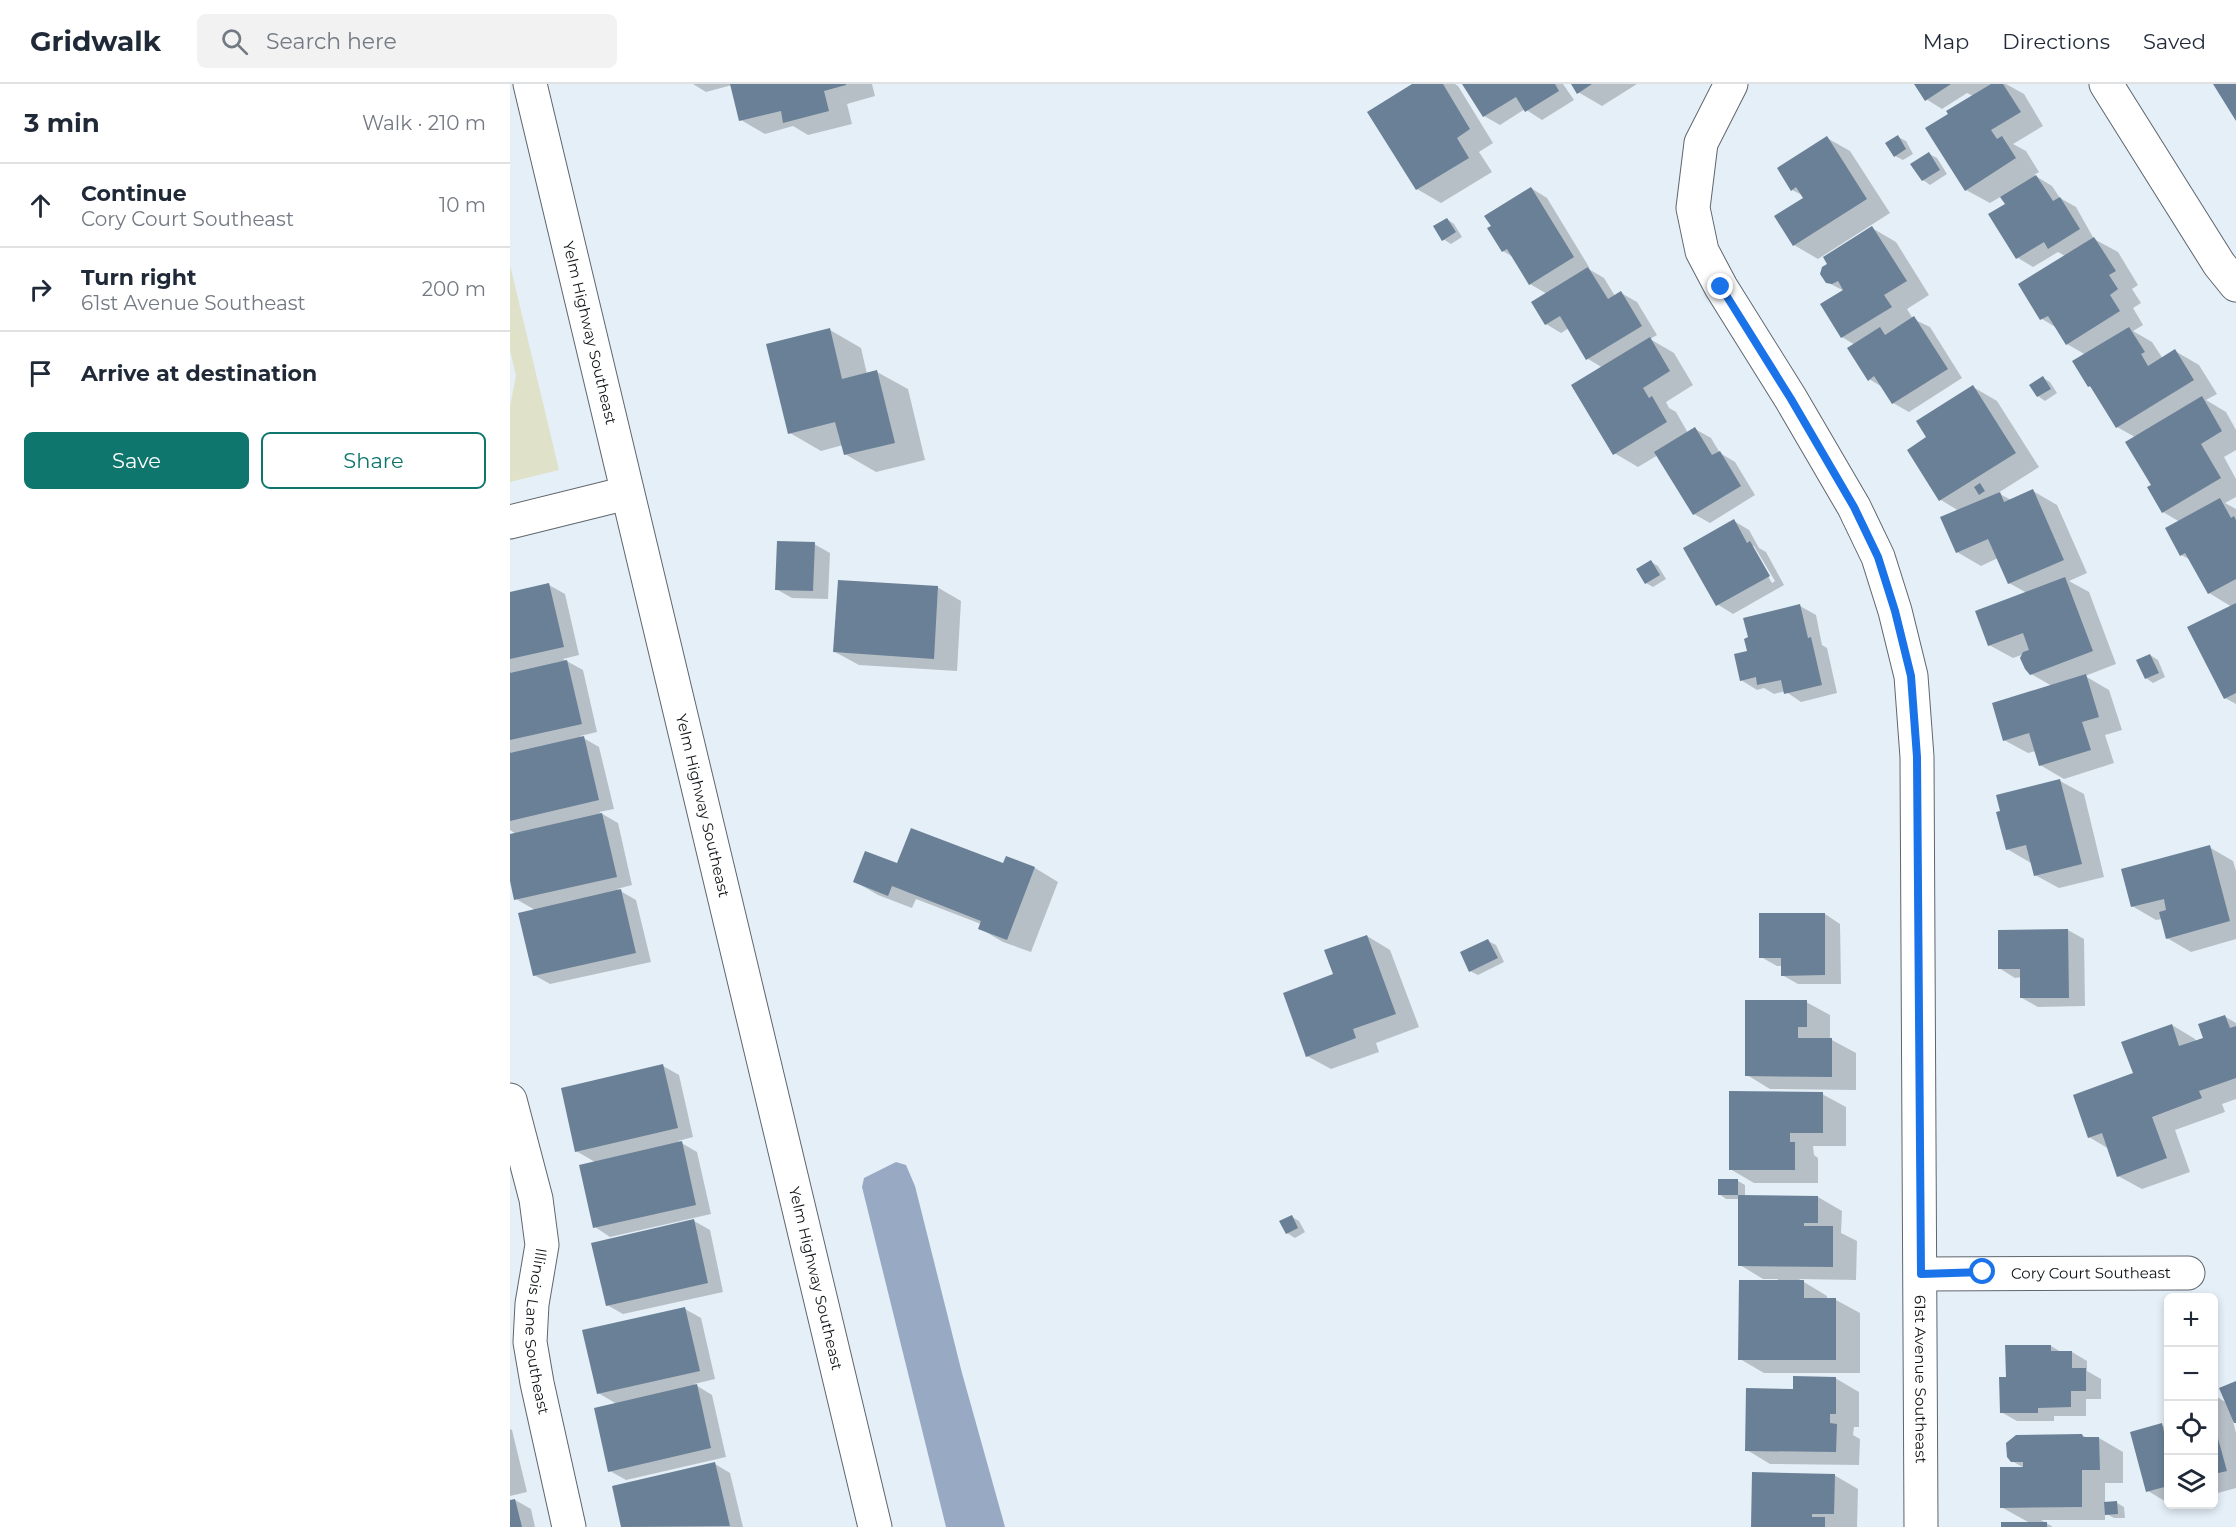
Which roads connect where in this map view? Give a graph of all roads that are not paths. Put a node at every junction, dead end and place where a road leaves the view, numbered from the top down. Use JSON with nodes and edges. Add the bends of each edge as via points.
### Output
{"nodes":[{"id":1,"x":530,"y":84,"type":"edge"},
{"id":2,"x":1731,"y":84,"type":"edge"},
{"id":3,"x":2106,"y":84,"type":"edge"},
{"id":4,"x":2236,"y":285,"type":"edge"},
{"id":5,"x":627,"y":493,"type":"junction"},
{"id":6,"x":510,"y":522,"type":"edge"},
{"id":7,"x":510,"y":1100,"type":"edge"},
{"id":8,"x":2188,"y":1273,"type":"dead end"},
{"id":9,"x":1921,"y":1274,"type":"junction"},
{"id":10,"x":569,"y":1527,"type":"edge"},
{"id":11,"x":875,"y":1527,"type":"edge"},
{"id":12,"x":1921,"y":1527,"type":"edge"}],
"edges":[{"from":1,"to":5,"type":"street","name":"Yelm Highway Southeast"},
{"from":2,"to":9,"type":"street","name":"61st Avenue Southeast","via":[[1701,143],[1696,170],[1693,208],[1702,251],[1854,507],[1878,557],[1911,676],[1917,757]]},
{"from":3,"to":4,"type":"street"},
{"from":5,"to":6,"type":"street"},
{"from":5,"to":11,"type":"street","name":"Yelm Highway Southeast"},
{"from":7,"to":10,"type":"street","name":"Illinois Lane Southeast","via":[[536,1199],[542,1245],[530,1342]]},
{"from":8,"to":9,"type":"street","name":"Cory Court Southeast"},
{"from":9,"to":12,"type":"street","name":"61st Avenue Southeast"}]}
